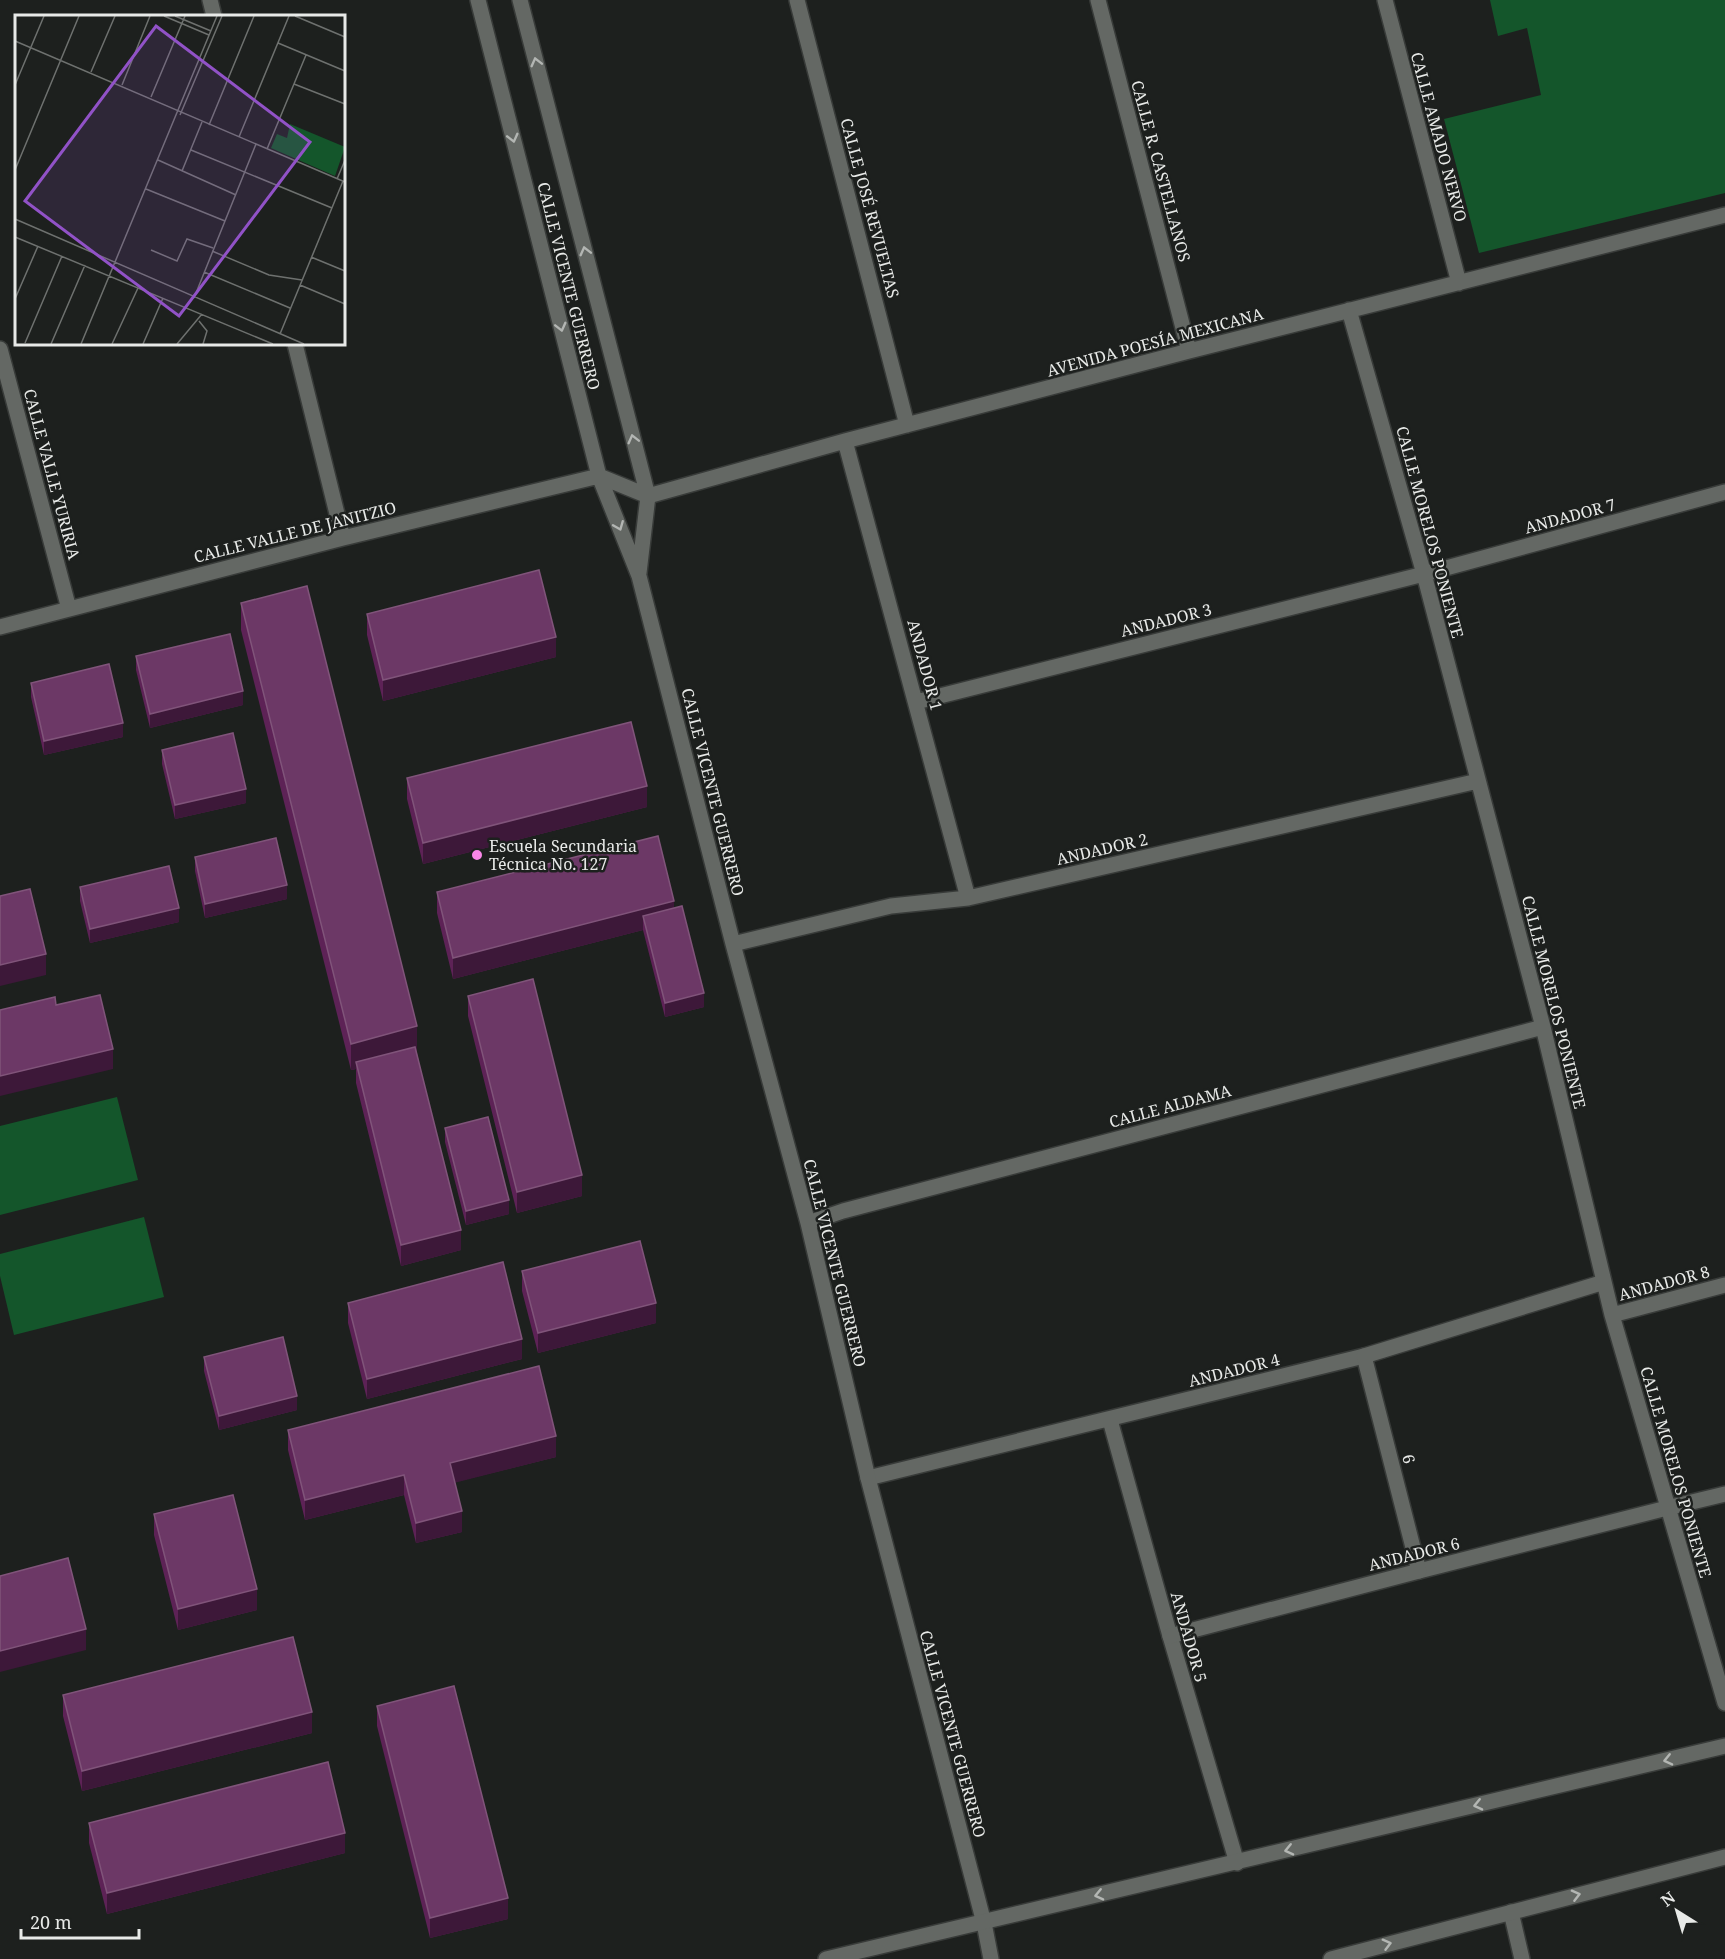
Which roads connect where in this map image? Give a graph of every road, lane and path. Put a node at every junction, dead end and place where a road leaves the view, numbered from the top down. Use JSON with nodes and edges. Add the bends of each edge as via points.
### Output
{"nodes":[{"id":1,"x":210,"y":0,"type":"edge"},
{"id":2,"x":478,"y":0,"type":"edge"},
{"id":3,"x":520,"y":0,"type":"edge"},
{"id":4,"x":797,"y":0,"type":"edge"},
{"id":5,"x":1098,"y":0,"type":"edge"},
{"id":6,"x":1385,"y":0,"type":"edge"},
{"id":7,"x":214,"y":15,"type":"edge"},
{"id":8,"x":1725,"y":215,"type":"edge"},
{"id":9,"x":1459,"y":283,"type":"junction"},
{"id":10,"x":1349,"y":310,"type":"junction"},
{"id":11,"x":295,"y":345,"type":"edge"},
{"id":12,"x":0,"y":349,"type":"edge"},
{"id":13,"x":1189,"y":351,"type":"junction"},
{"id":14,"x":907,"y":425,"type":"junction"},
{"id":15,"x":845,"y":441,"type":"junction"},
{"id":16,"x":599,"y":476,"type":"junction"},
{"id":17,"x":1725,"y":492,"type":"edge"},
{"id":18,"x":648,"y":496,"type":"junction"},
{"id":19,"x":343,"y":538,"type":"junction"},
{"id":20,"x":1424,"y":574,"type":"junction"},
{"id":21,"x":639,"y":576,"type":"junction"},
{"id":22,"x":69,"y":609,"type":"junction"},
{"id":23,"x":0,"y":627,"type":"edge"},
{"id":24,"x":916,"y":702,"type":"junction"},
{"id":25,"x":1478,"y":781,"type":"junction"},
{"id":26,"x":968,"y":898,"type":"junction"},
{"id":27,"x":733,"y":944,"type":"junction"},
{"id":28,"x":1543,"y":1027,"type":"junction"},
{"id":29,"x":808,"y":1223,"type":"junction"},
{"id":30,"x":1604,"y":1282,"type":"junction"},
{"id":31,"x":1725,"y":1285,"type":"edge"},
{"id":32,"x":1611,"y":1315,"type":"junction"},
{"id":33,"x":1364,"y":1356,"type":"junction"},
{"id":34,"x":1110,"y":1420,"type":"junction"},
{"id":35,"x":868,"y":1478,"type":"junction"},
{"id":36,"x":1725,"y":1494,"type":"edge"},
{"id":37,"x":1667,"y":1508,"type":"junction"},
{"id":38,"x":1419,"y":1571,"type":"junction"},
{"id":39,"x":1170,"y":1636,"type":"junction"},
{"id":40,"x":1725,"y":1702,"type":"edge"},
{"id":41,"x":1725,"y":1746,"type":"edge"},
{"id":42,"x":1725,"y":1857,"type":"edge"},
{"id":43,"x":1237,"y":1863,"type":"junction"},
{"id":44,"x":1511,"y":1912,"type":"junction"},
{"id":45,"x":984,"y":1923,"type":"junction"},
{"id":46,"x":826,"y":1959,"type":"edge"},
{"id":47,"x":991,"y":1959,"type":"edge"},
{"id":48,"x":1330,"y":1959,"type":"edge"},
{"id":49,"x":1522,"y":1959,"type":"edge"}],
"edges":[{"from":1,"to":7,"type":"street"},
{"from":2,"to":16,"type":"street","name":"CALLE VICENTE GUERRERO","one_way":true},
{"from":18,"to":3,"type":"street","name":"CALLE VICENTE GUERRERO","one_way":true},
{"from":4,"to":14,"type":"street","name":"CALLE JOSÉ REVUELTAS"},
{"from":5,"to":13,"type":"street","name":"CALLE R. CASTELLANOS"},
{"from":6,"to":9,"type":"street","name":"CALLE AMADO NERVO"},
{"from":8,"to":9,"type":"street","name":"AVENIDA POESÍA MEXICANA"},
{"from":9,"to":10,"type":"street","name":"AVENIDA POESÍA MEXICANA"},
{"from":10,"to":13,"type":"street","name":"AVENIDA POESÍA MEXICANA"},
{"from":10,"to":20,"type":"street","name":"CALLE MORELOS PONIENTE"},
{"from":11,"to":19,"type":"street"},
{"from":12,"to":22,"type":"street","name":"CALLE VALLE YURIRIA"},
{"from":13,"to":14,"type":"street","name":"AVENIDA POESÍA MEXICANA"},
{"from":14,"to":15,"type":"street","name":"AVENIDA POESÍA MEXICANA"},
{"from":15,"to":18,"type":"street","name":"AVENIDA POESÍA MEXICANA"},
{"from":15,"to":24,"type":"street","name":"ANDADOR 1"},
{"from":16,"to":18,"type":"street"},
{"from":16,"to":19,"type":"street","name":"CALLE VALLE DE JANITZIO"},
{"from":16,"to":21,"type":"street","name":"CALLE VICENTE GUERRERO","one_way":true},
{"from":17,"to":20,"type":"street","name":"ANDADOR 7"},
{"from":18,"to":21,"type":"street","name":"CALLE VICENTE GUERRERO"},
{"from":19,"to":22,"type":"street","name":"CALLE VALLE DE JANITZIO"},
{"from":20,"to":24,"type":"street","name":"ANDADOR 3"},
{"from":20,"to":25,"type":"street","name":"CALLE MORELOS PONIENTE"},
{"from":21,"to":27,"type":"street","name":"CALLE VICENTE GUERRERO"},
{"from":22,"to":23,"type":"street","name":"CALLE VALLE DE JANITZIO"},
{"from":24,"to":26,"type":"street","name":"ANDADOR 1"},
{"from":25,"to":26,"type":"street","name":"ANDADOR 2"},
{"from":25,"to":28,"type":"street","name":"CALLE MORELOS PONIENTE"},
{"from":26,"to":27,"type":"street","name":"ANDADOR 2","via":[[891,906]]},
{"from":27,"to":29,"type":"street","name":"CALLE VICENTE GUERRERO"},
{"from":28,"to":29,"type":"street","name":"CALLE ALDAMA","via":[[843,1210]]},
{"from":28,"to":30,"type":"street","name":"CALLE MORELOS PONIENTE"},
{"from":29,"to":35,"type":"street","name":"CALLE VICENTE GUERRERO"},
{"from":30,"to":32,"type":"street","name":"CALLE MORELOS PONIENTE"},
{"from":30,"to":33,"type":"street","name":"ANDADOR 4"},
{"from":31,"to":32,"type":"street","name":"ANDADOR 8"},
{"from":32,"to":37,"type":"street","name":"CALLE MORELOS PONIENTE"},
{"from":33,"to":34,"type":"street","name":"ANDADOR 4"},
{"from":33,"to":38,"type":"street","name":"6"},
{"from":34,"to":35,"type":"street","name":"ANDADOR 4"},
{"from":34,"to":39,"type":"street","name":"ANDADOR 5"},
{"from":35,"to":45,"type":"street","name":"CALLE VICENTE GUERRERO"},
{"from":36,"to":37,"type":"street","name":"ANDADOR 6"},
{"from":37,"to":38,"type":"street","name":"ANDADOR 6"},
{"from":37,"to":40,"type":"street","name":"CALLE MORELOS PONIENTE"},
{"from":38,"to":39,"type":"street","name":"ANDADOR 6"},
{"from":39,"to":43,"type":"street","name":"ANDADOR 5"},
{"from":41,"to":43,"type":"street","one_way":true},
{"from":44,"to":42,"type":"street","one_way":true},
{"from":43,"to":45,"type":"street","one_way":true},
{"from":48,"to":44,"type":"street","one_way":true},
{"from":44,"to":49,"type":"street"},
{"from":45,"to":46,"type":"street"},
{"from":45,"to":47,"type":"street","name":"CALLE VICENTE GUERRERO"}]}
